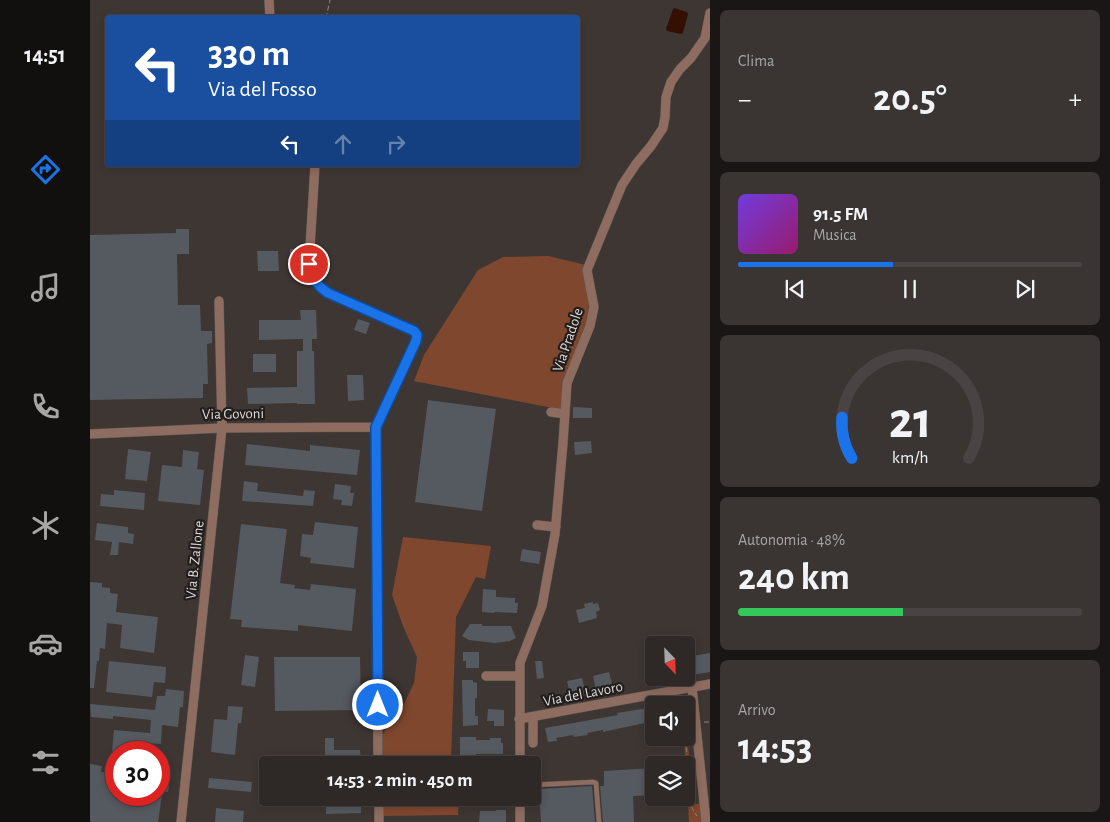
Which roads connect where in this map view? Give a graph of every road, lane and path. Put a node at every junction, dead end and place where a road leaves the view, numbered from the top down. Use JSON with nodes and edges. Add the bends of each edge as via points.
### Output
{"nodes":[{"id":1,"x":269,"y":0,"type":"edge"},
{"id":2,"x":330,"y":0,"type":"edge"},
{"id":3,"x":710,"y":13,"type":"edge"},
{"id":4,"x":270,"y":15,"type":"edge"},
{"id":5,"x":327,"y":15,"type":"edge"},
{"id":6,"x":315,"y":167,"type":"edge"},
{"id":7,"x":219,"y":301,"type":"dead end"},
{"id":8,"x":551,"y":412,"type":"dead end"},
{"id":9,"x":565,"y":414,"type":"junction"},
{"id":10,"x":376,"y":427,"type":"junction"},
{"id":11,"x":222,"y":428,"type":"junction"},
{"id":12,"x":90,"y":434,"type":"edge"},
{"id":13,"x":538,"y":524,"type":"dead end"},
{"id":14,"x":556,"y":527,"type":"junction"},
{"id":15,"x":486,"y":676,"type":"dead end"},
{"id":16,"x":520,"y":676,"type":"junction"},
{"id":17,"x":710,"y":684,"type":"edge"},
{"id":18,"x":692,"y":688,"type":"junction"},
{"id":19,"x":533,"y":717,"type":"junction"},
{"id":20,"x":519,"y":719,"type":"junction"},
{"id":21,"x":533,"y":743,"type":"dead end"},
{"id":22,"x":686,"y":747,"type":"dead end"},
{"id":23,"x":378,"y":756,"type":"edge"},
{"id":24,"x":520,"y":756,"type":"edge"},
{"id":25,"x":541,"y":785,"type":"edge"},
{"id":26,"x":379,"y":806,"type":"edge"},
{"id":27,"x":520,"y":806,"type":"edge"},
{"id":28,"x":697,"y":816,"type":"dead end"},
{"id":29,"x":181,"y":822,"type":"edge"},
{"id":30,"x":379,"y":822,"type":"edge"},
{"id":31,"x":520,"y":822,"type":"edge"},
{"id":32,"x":599,"y":822,"type":"edge"},
{"id":33,"x":706,"y":822,"type":"edge"}],
"edges":[{"from":1,"to":4,"type":"street"},
{"from":2,"to":5,"type":"path"},
{"from":3,"to":9,"type":"street","name":"Via Pradole","via":[[705,38],[671,82],[663,128],[622,185],[588,270],[594,306],[590,326],[567,383]]},
{"from":6,"to":10,"type":"street","via":[[309,264],[312,279],[328,293],[417,335]]},
{"from":7,"to":11,"type":"street","name":"Via B. Zallone"},
{"from":8,"to":9,"type":"street"},
{"from":9,"to":14,"type":"street","name":"Via Pradole"},
{"from":10,"to":11,"type":"street","name":"Via Govoni"},
{"from":10,"to":23,"type":"street"},
{"from":11,"to":12,"type":"street","name":"Via Govoni"},
{"from":11,"to":29,"type":"street","name":"Via B. Zallone"},
{"from":13,"to":14,"type":"street"},
{"from":14,"to":16,"type":"street","name":"Via Pradole","via":[[542,606],[520,663]]},
{"from":15,"to":16,"type":"street"},
{"from":16,"to":20,"type":"street","name":"Via Pradole"},
{"from":17,"to":18,"type":"street","name":"Via del Lavoro"},
{"from":18,"to":19,"type":"street","name":"Via del Lavoro"},
{"from":18,"to":33,"type":"street"},
{"from":19,"to":20,"type":"street","name":"Via del Lavoro"},
{"from":19,"to":21,"type":"street"},
{"from":20,"to":24,"type":"street","name":"Via Pradole"},
{"from":22,"to":28,"type":"path","via":[[690,803]]},
{"from":25,"to":32,"type":"lane","via":[[596,783]]},
{"from":26,"to":30,"type":"street"},
{"from":27,"to":31,"type":"street"}]}
